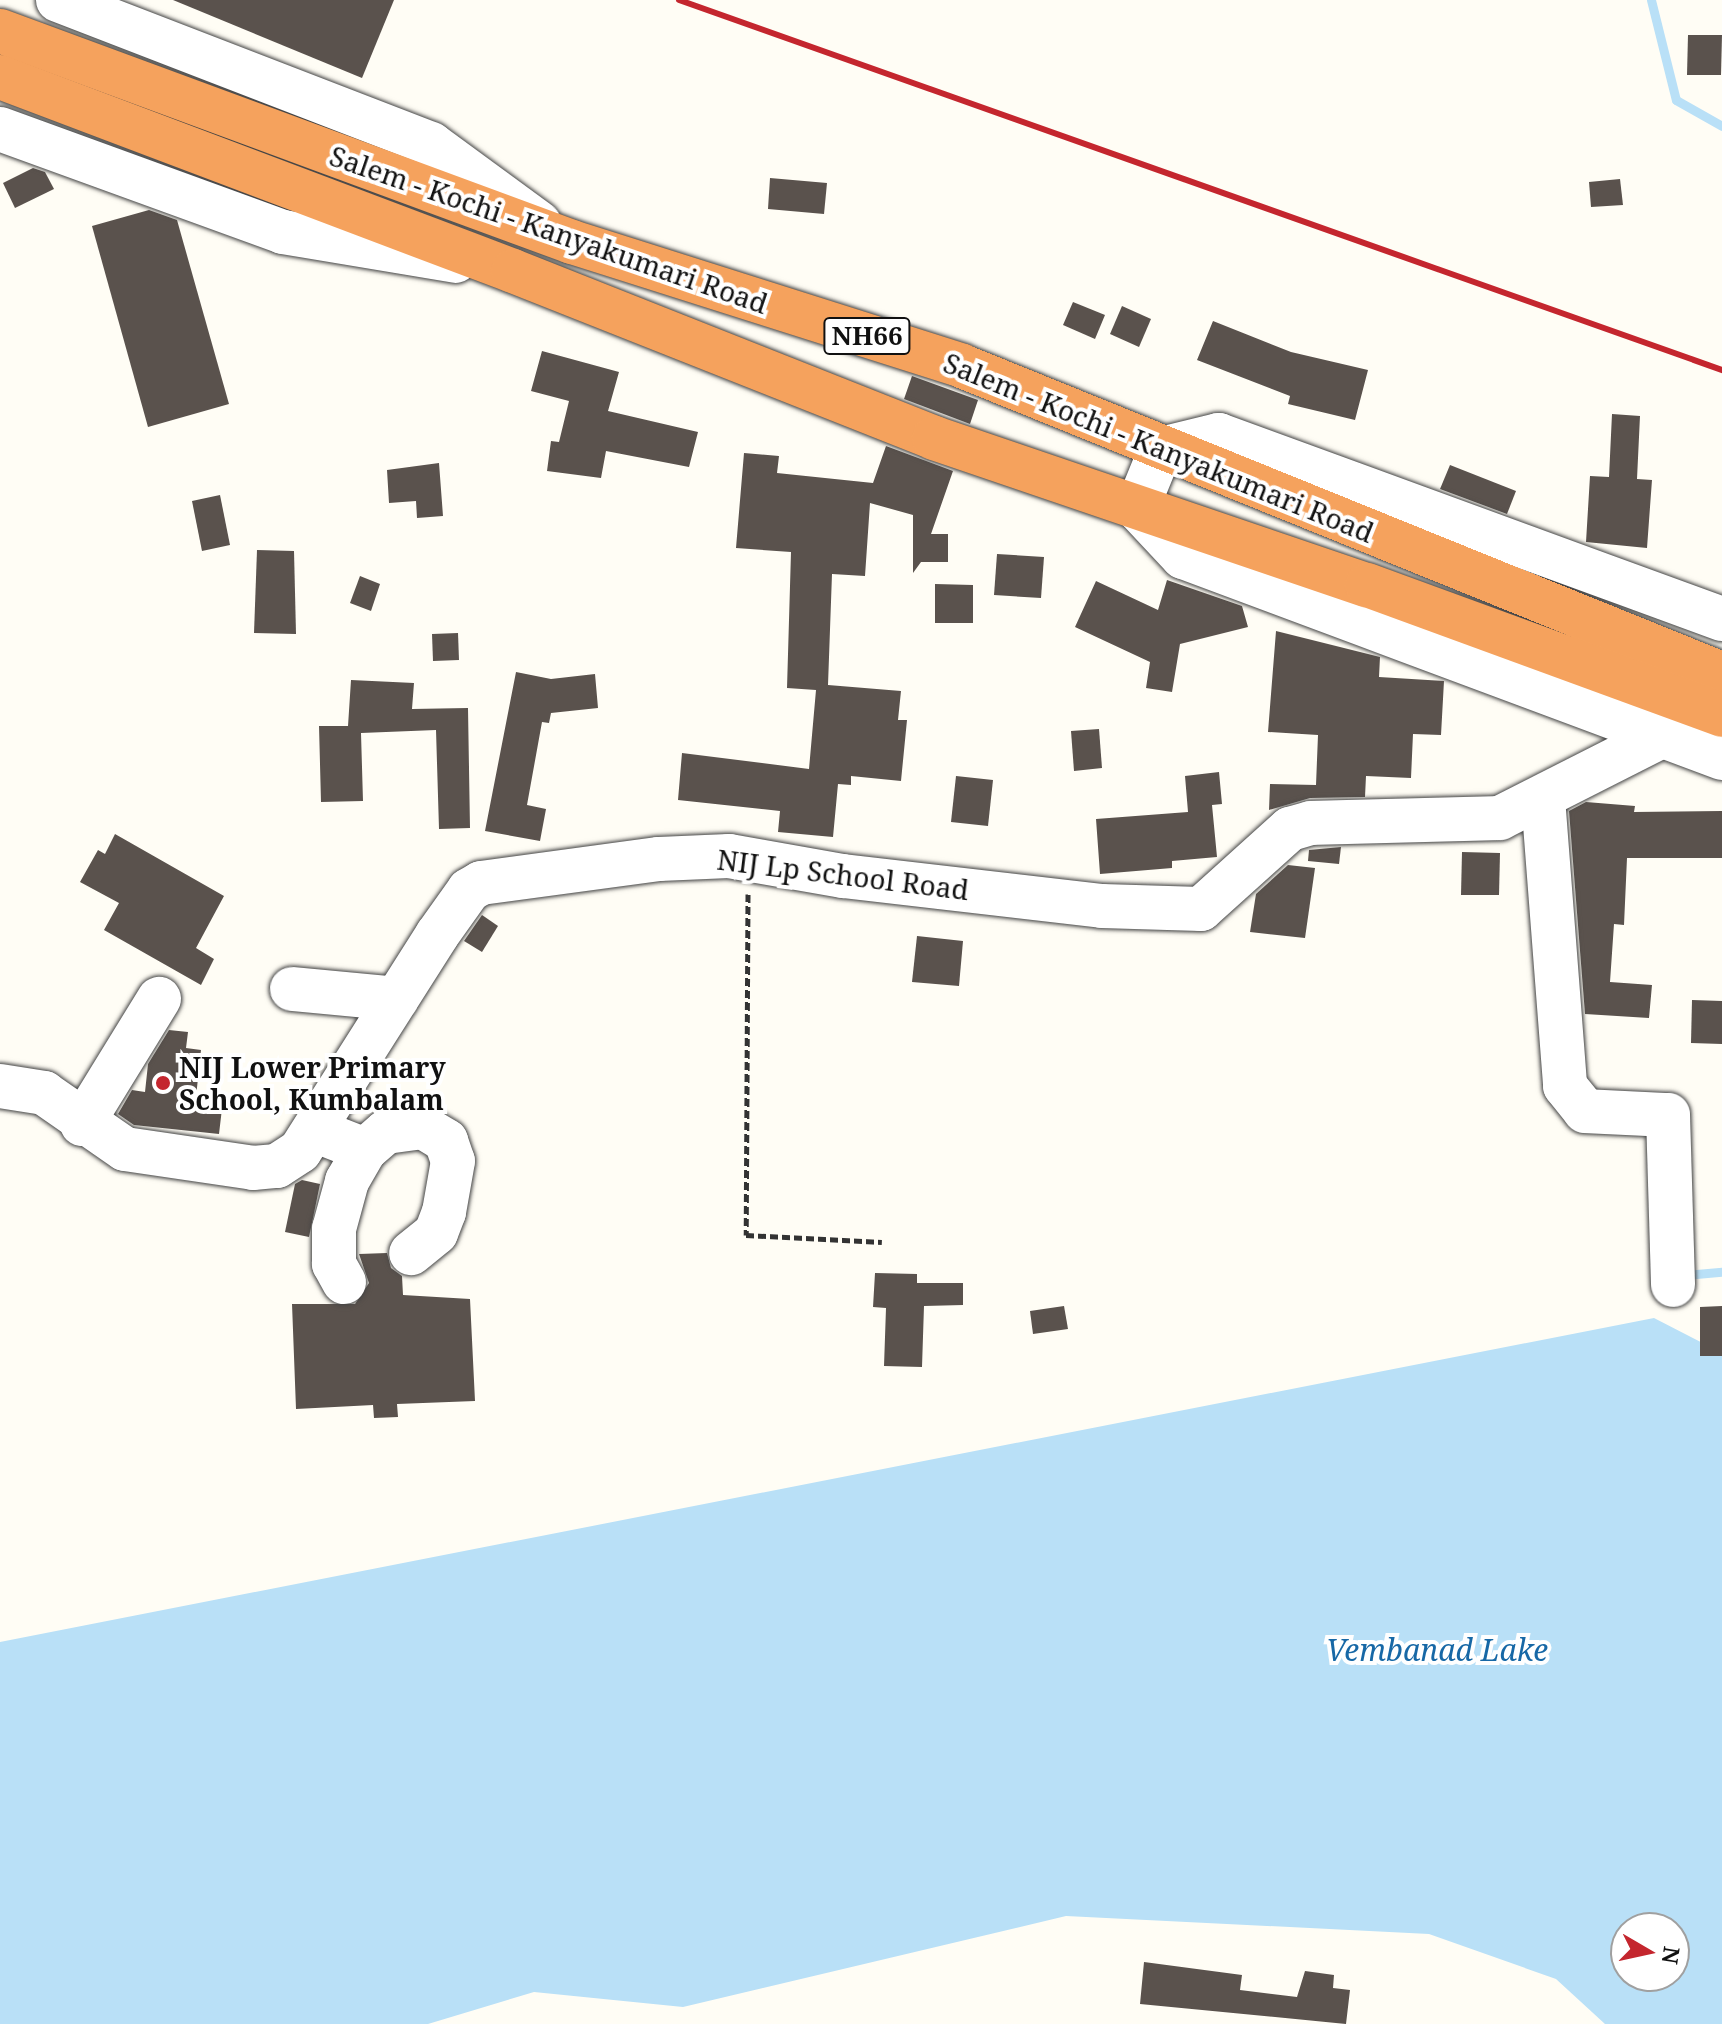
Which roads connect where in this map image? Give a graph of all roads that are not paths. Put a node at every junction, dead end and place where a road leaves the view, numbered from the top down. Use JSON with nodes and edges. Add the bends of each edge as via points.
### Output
{"nodes":[{"id":1,"x":58,"y":0,"type":"edge"},
{"id":2,"x":0,"y":31,"type":"edge"},
{"id":3,"x":0,"y":77,"type":"edge"},
{"id":4,"x":0,"y":129,"type":"edge"},
{"id":5,"x":572,"y":242,"type":"junction"},
{"id":6,"x":513,"y":271,"type":"junction"},
{"id":7,"x":1161,"y":449,"type":"junction"},
{"id":8,"x":1137,"y":508,"type":"junction"},
{"id":9,"x":1722,"y":619,"type":"edge"},
{"id":10,"x":1722,"y":674,"type":"edge"},
{"id":11,"x":1722,"y":715,"type":"edge"},
{"id":12,"x":1660,"y":737,"type":"junction"},
{"id":13,"x":1722,"y":758,"type":"edge"},
{"id":14,"x":1543,"y":798,"type":"junction"},
{"id":15,"x":292,"y":989,"type":"dead end"},
{"id":16,"x":159,"y":999,"type":"dead end"},
{"id":17,"x":397,"y":999,"type":"junction"},
{"id":18,"x":0,"y":1086,"type":"edge"},
{"id":19,"x":82,"y":1124,"type":"junction"},
{"id":20,"x":314,"y":1130,"type":"junction"},
{"id":21,"x":365,"y":1150,"type":"junction"},
{"id":22,"x":411,"y":1253,"type":"dead end"},
{"id":23,"x":344,"y":1282,"type":"dead end"},
{"id":24,"x":1673,"y":1285,"type":"dead end"}],
"edges":[{"from":1,"to":5,"type":"street","via":[[431,144]]},
{"from":2,"to":5,"type":"highway","name":"Salem - Kochi - Kanyakumari Road","number":"NH66"},
{"from":3,"to":6,"type":"highway","name":"Salem - Kochi - Kanyakumari Road","number":"NH66"},
{"from":4,"to":6,"type":"street","via":[[283,232]]},
{"from":5,"to":7,"type":"highway","name":"Salem - Kochi - Kanyakumari Road","number":"NH66","via":[[962,366]]},
{"from":6,"to":8,"type":"highway","name":"Salem - Kochi - Kanyakumari Road","number":"NH66","via":[[934,438]]},
{"from":7,"to":8,"type":"street"},
{"from":7,"to":9,"type":"street","via":[[1219,435]]},
{"from":7,"to":10,"type":"highway","name":"Salem - Kochi - Kanyakumari Road","number":"NH66"},
{"from":8,"to":11,"type":"highway","name":"Salem - Kochi - Kanyakumari Road","number":"NH66","via":[[1367,585]]},
{"from":8,"to":12,"type":"street","via":[[1183,557]]},
{"from":12,"to":13,"type":"street"},
{"from":12,"to":14,"type":"street","name":"NIJ Lp School Road"},
{"from":14,"to":17,"type":"street","name":"NIJ Lp School Road","via":[[1500,818],[1311,823],[1290,829],[1201,909],[1102,906],[843,876],[748,857],[659,859],[481,883],[469,890]]},
{"from":14,"to":24,"type":"street","via":[[1565,1086],[1585,1111],[1668,1115]]},
{"from":15,"to":17,"type":"street"},
{"from":16,"to":19,"type":"street"},
{"from":17,"to":20,"type":"street","name":"NIJ Lp School Road"},
{"from":18,"to":19,"type":"street","name":"NIJ Lp School Road","via":[[44,1093]]},
{"from":19,"to":20,"type":"street","name":"NIJ Lp School Road","via":[[125,1149],[253,1168],[293,1159]]},
{"from":20,"to":21,"type":"street"},
{"from":21,"to":22,"type":"street","via":[[386,1132],[423,1127],[446,1141],[453,1161],[444,1212],[436,1233]]},
{"from":21,"to":23,"type":"street","via":[[347,1181],[334,1229],[334,1264]]}]}
